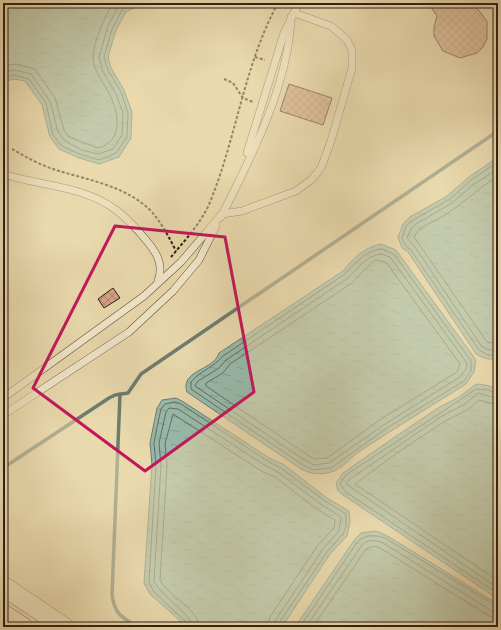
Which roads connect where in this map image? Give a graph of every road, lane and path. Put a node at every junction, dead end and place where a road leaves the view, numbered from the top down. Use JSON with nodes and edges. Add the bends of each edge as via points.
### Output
{"nodes":[{"id":1,"x":278,"y":3,"type":"edge"},
{"id":2,"x":299,"y":3,"type":"edge"},
{"id":3,"x":293,"y":15,"type":"junction"},
{"id":4,"x":224,"y":79,"type":"dead end"},
{"id":5,"x":243,"y":98,"type":"junction"},
{"id":6,"x":261,"y":105,"type":"junction"},
{"id":7,"x":3,"y":174,"type":"edge"},
{"id":8,"x":239,"y":178,"type":"junction"},
{"id":9,"x":222,"y":214,"type":"junction"},
{"id":10,"x":161,"y":269,"type":"junction"},
{"id":11,"x":157,"y":284,"type":"junction"},
{"id":12,"x":3,"y":398,"type":"edge"},
{"id":13,"x":3,"y":415,"type":"edge"},
{"id":14,"x":3,"y":586,"type":"edge"},
{"id":15,"x":3,"y":614,"type":"edge"},
{"id":16,"x":23,"y":627,"type":"edge"},
{"id":17,"x":64,"y":627,"type":"edge"}],
"edges":[{"from":1,"to":5,"type":"path","via":[[256,52]]},
{"from":2,"to":3,"type":"lane"},
{"from":3,"to":6,"type":"lane","via":[[284,33]]},
{"from":3,"to":8,"type":"lane","via":[[284,66],[271,107]]},
{"from":3,"to":9,"type":"lane","via":[[330,26],[347,40],[352,50],[352,68],[331,141],[321,168],[312,179],[296,191],[242,212]]},
{"from":4,"to":5,"type":"path","via":[[233,83]]},
{"from":5,"to":6,"type":"path"},
{"from":5,"to":10,"type":"path","via":[[212,198],[192,232]]},
{"from":6,"to":8,"type":"lane"},
{"from":7,"to":10,"type":"lane","via":[[97,198],[116,209],[157,254]]},
{"from":8,"to":9,"type":"lane"},
{"from":9,"to":11,"type":"lane","via":[[196,245]]},
{"from":9,"to":13,"type":"lane","via":[[199,260],[151,312],[129,332]]},
{"from":10,"to":11,"type":"lane"},
{"from":11,"to":12,"type":"lane"},
{"from":14,"to":17,"type":"main road"},
{"from":15,"to":16,"type":"main road"}]}
